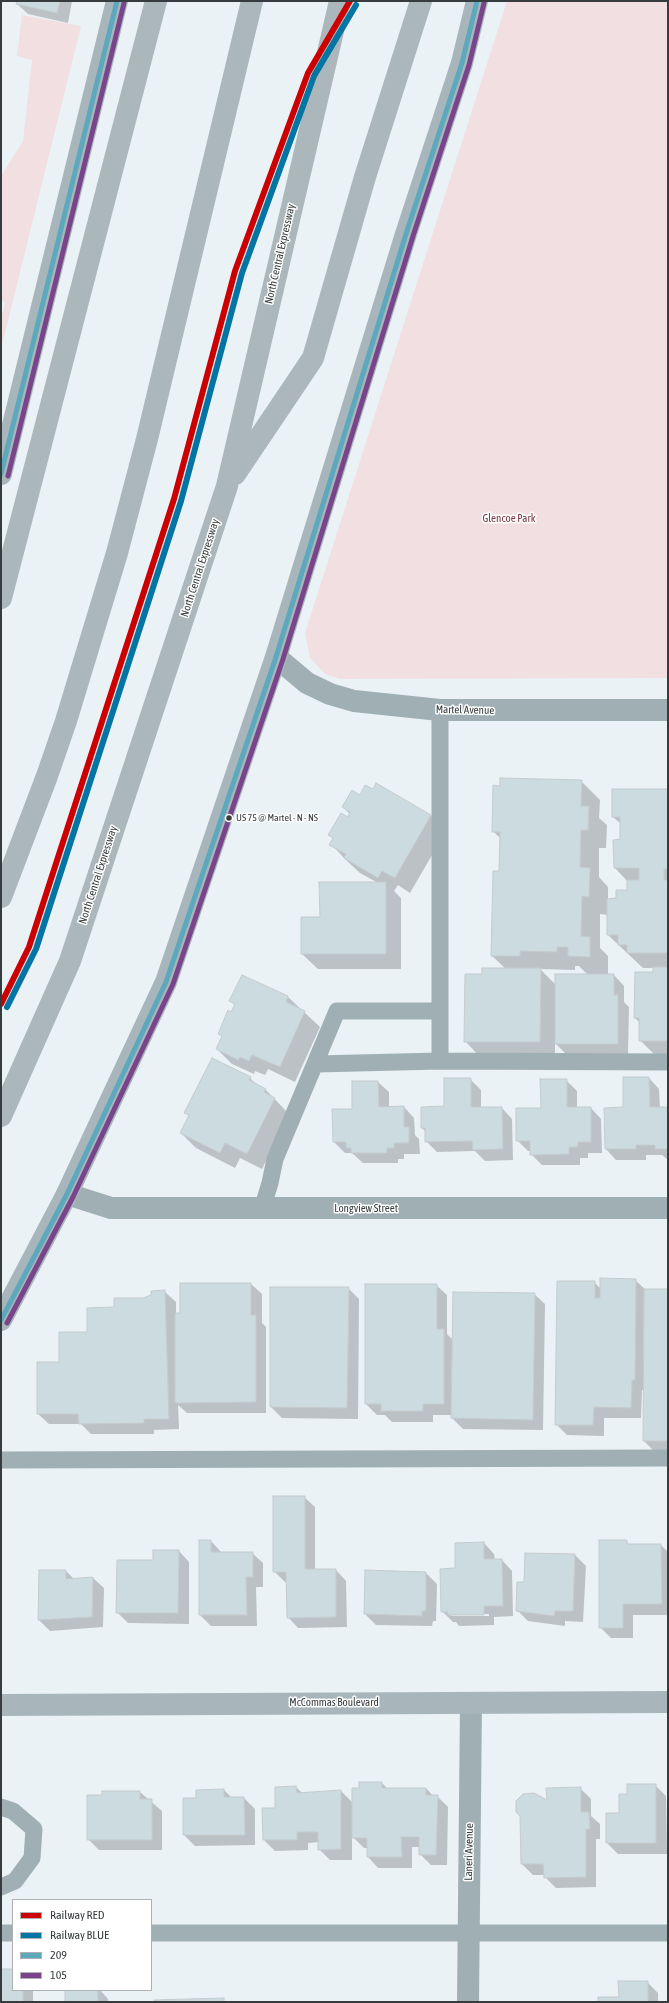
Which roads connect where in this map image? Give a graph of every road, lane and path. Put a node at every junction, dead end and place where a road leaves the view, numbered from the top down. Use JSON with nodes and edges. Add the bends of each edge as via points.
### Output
{"nodes":[{"id":1,"x":117,"y":1,"type":"edge"},
{"id":2,"x":156,"y":1,"type":"edge"},
{"id":3,"x":252,"y":1,"type":"edge"},
{"id":4,"x":340,"y":1,"type":"edge"},
{"id":5,"x":421,"y":1,"type":"edge"},
{"id":6,"x":477,"y":1,"type":"edge"},
{"id":7,"x":1,"y":474,"type":"edge"},
{"id":8,"x":227,"y":486,"type":"junction"},
{"id":9,"x":1,"y":598,"type":"edge"},
{"id":10,"x":276,"y":657,"type":"junction"},
{"id":11,"x":440,"y":710,"type":"junction"},
{"id":12,"x":668,"y":710,"type":"edge"},
{"id":13,"x":1,"y":897,"type":"edge"},
{"id":14,"x":440,"y":1011,"type":"junction"},
{"id":15,"x":440,"y":1061,"type":"junction"},
{"id":16,"x":668,"y":1062,"type":"edge"},
{"id":17,"x":316,"y":1064,"type":"junction"},
{"id":18,"x":1,"y":1116,"type":"edge"},
{"id":19,"x":67,"y":1194,"type":"junction"},
{"id":20,"x":668,"y":1208,"type":"edge"},
{"id":21,"x":262,"y":1209,"type":"junction"},
{"id":22,"x":1,"y":1320,"type":"edge"},
{"id":23,"x":668,"y":1458,"type":"edge"},
{"id":24,"x":1,"y":1460,"type":"edge"},
{"id":25,"x":668,"y":1702,"type":"edge"},
{"id":26,"x":471,"y":1703,"type":"junction"},
{"id":27,"x":1,"y":1705,"type":"edge"},
{"id":28,"x":1,"y":1807,"type":"edge"},
{"id":29,"x":1,"y":1887,"type":"edge"},
{"id":30,"x":668,"y":1933,"type":"edge"},
{"id":31,"x":1,"y":1934,"type":"edge"},
{"id":32,"x":12,"y":1934,"type":"edge"},
{"id":33,"x":152,"y":1934,"type":"edge"},
{"id":34,"x":467,"y":1934,"type":"junction"},
{"id":35,"x":468,"y":2002,"type":"edge"}],
"edges":[{"from":1,"to":7,"type":"main road"},
{"from":2,"to":9,"type":"highway"},
{"from":3,"to":13,"type":"highway","via":[[118,553],[62,734]]},
{"from":4,"to":8,"type":"highway","name":"North Central Expressway"},
{"from":5,"to":8,"type":"highway","via":[[365,177],[313,358]]},
{"from":6,"to":10,"type":"main road","via":[[462,63],[399,256]]},
{"from":8,"to":18,"type":"highway","name":"North Central Expressway","via":[[70,961]]},
{"from":10,"to":11,"type":"street","name":"Martel Avenue","via":[[307,683],[330,694],[354,701]]},
{"from":10,"to":19,"type":"main road","via":[[166,982]]},
{"from":11,"to":12,"type":"street","name":"Martel Avenue"},
{"from":11,"to":14,"type":"lane"},
{"from":14,"to":15,"type":"lane"},
{"from":14,"to":17,"type":"lane","via":[[337,1011]]},
{"from":15,"to":16,"type":"lane"},
{"from":15,"to":17,"type":"lane"},
{"from":17,"to":21,"type":"lane","via":[[275,1160]]},
{"from":19,"to":21,"type":"street","name":"Longview Street","via":[[111,1208]]},
{"from":19,"to":22,"type":"main road"},
{"from":20,"to":21,"type":"street","name":"Longview Street"},
{"from":23,"to":24,"type":"lane"},
{"from":25,"to":26,"type":"main road","name":"McCommas Boulevard"},
{"from":26,"to":27,"type":"main road","name":"McCommas Boulevard"},
{"from":26,"to":34,"type":"street","name":"Laneri Avenue"},
{"from":28,"to":29,"type":"lane","via":[[13,1812],[34,1829],[32,1858],[15,1881]]},
{"from":30,"to":34,"type":"lane"},
{"from":31,"to":32,"type":"lane"},
{"from":33,"to":34,"type":"lane"},
{"from":34,"to":35,"type":"street","name":"Laneri Avenue"}]}
